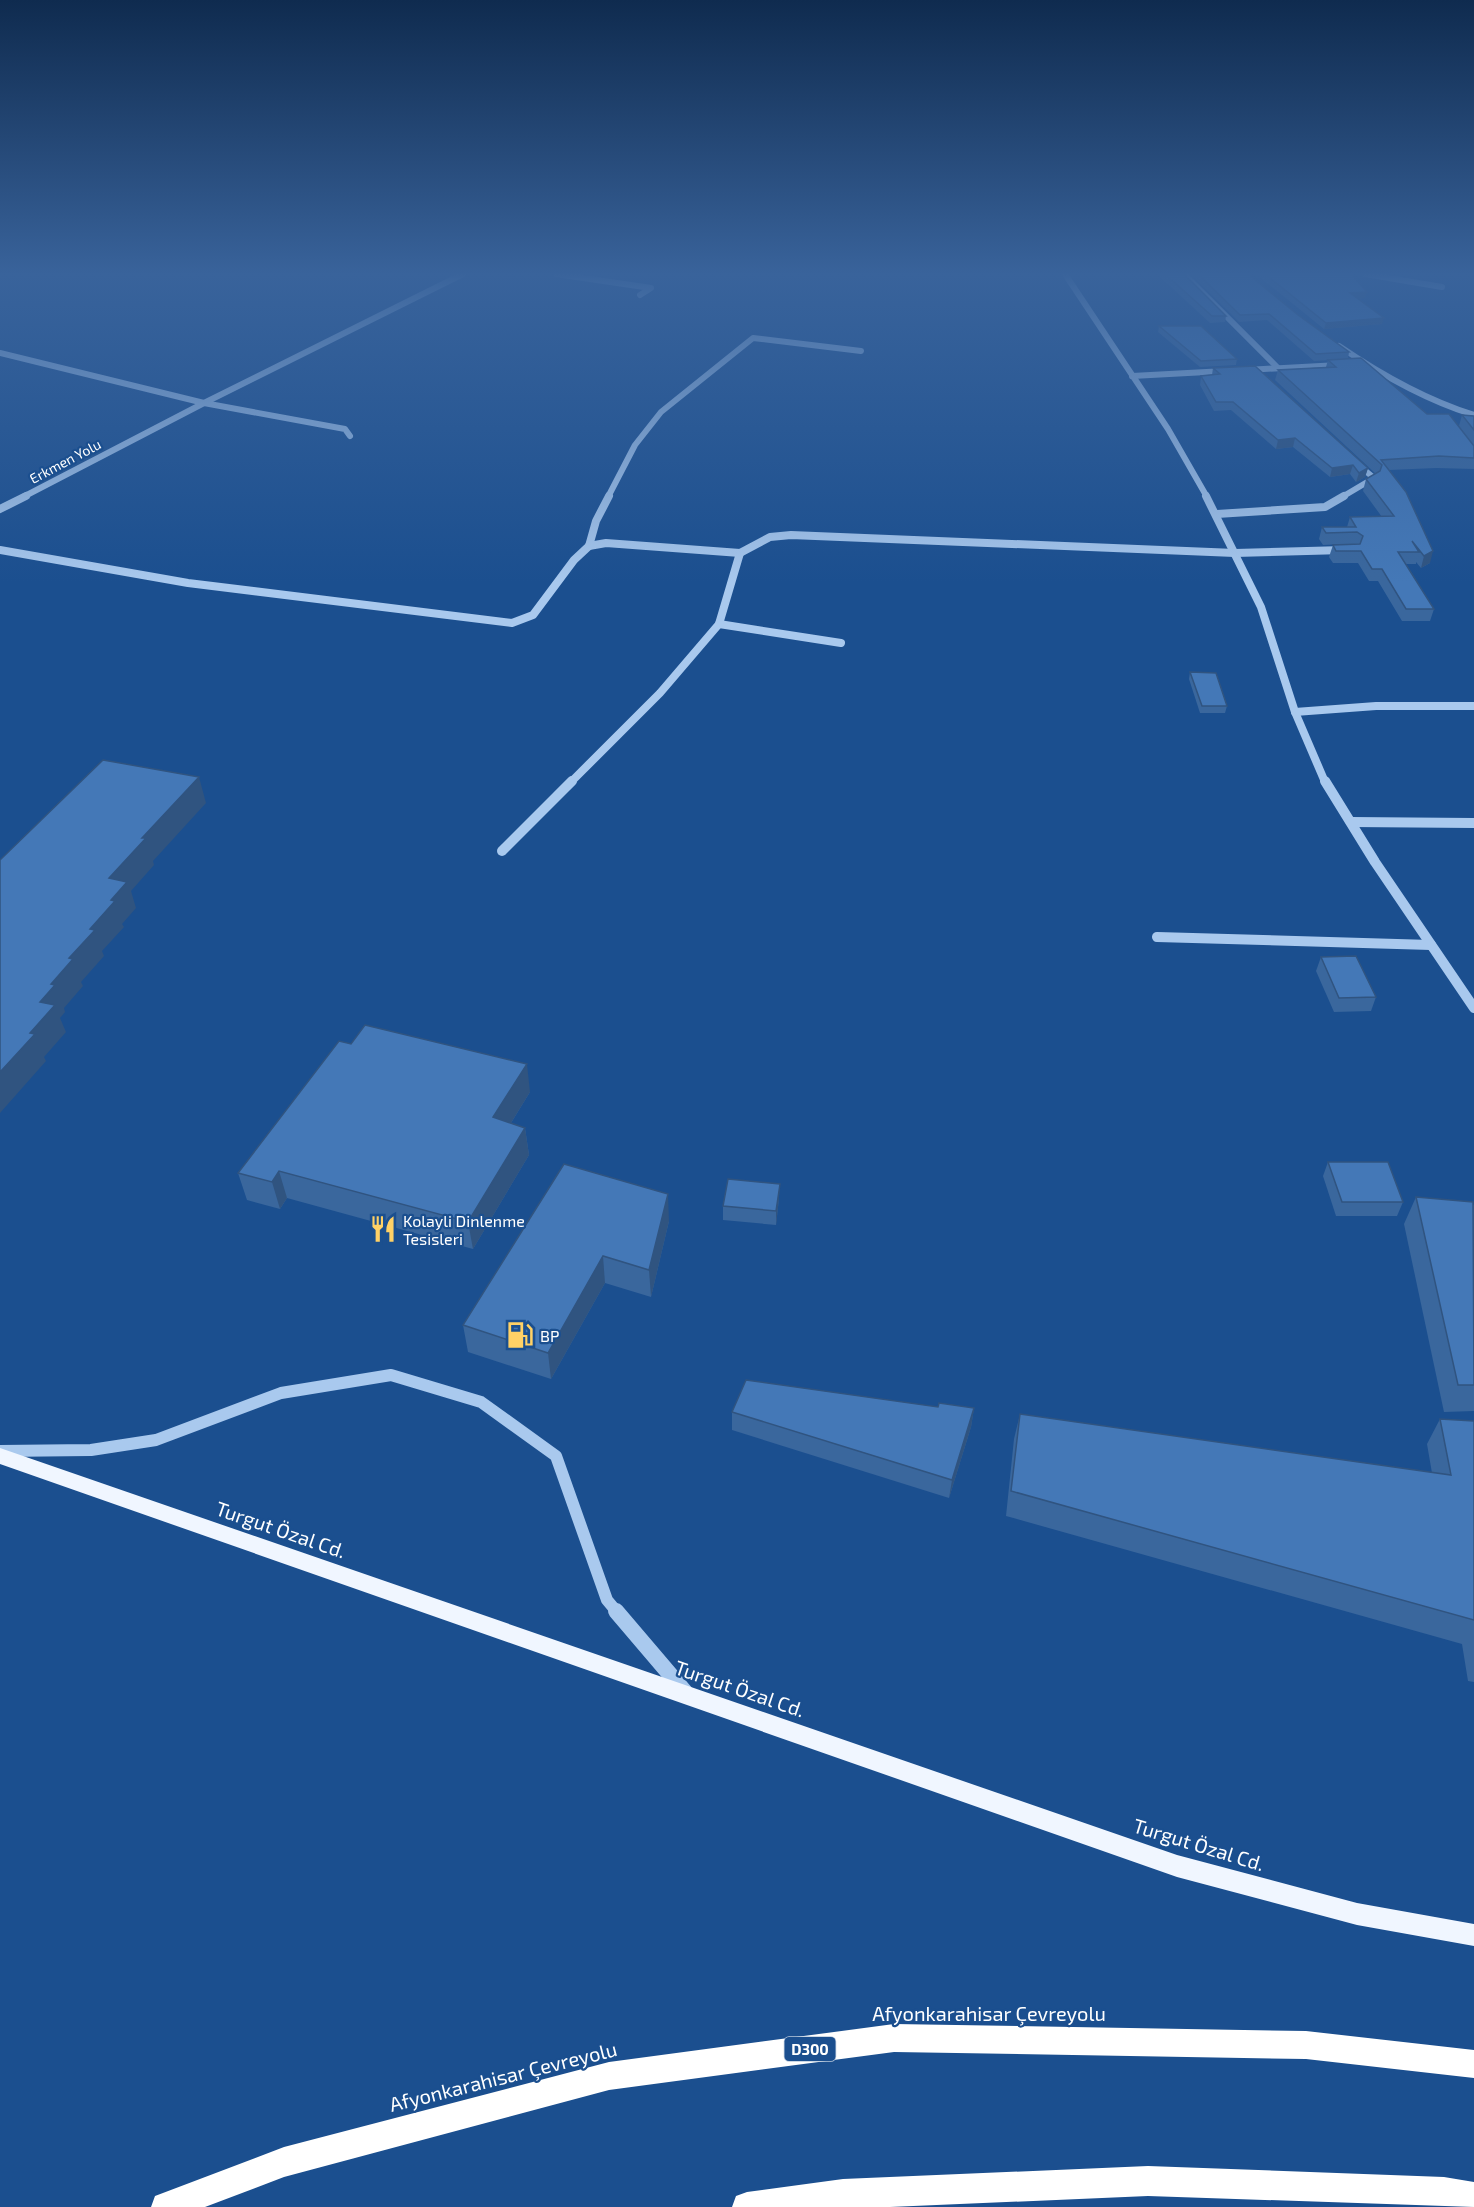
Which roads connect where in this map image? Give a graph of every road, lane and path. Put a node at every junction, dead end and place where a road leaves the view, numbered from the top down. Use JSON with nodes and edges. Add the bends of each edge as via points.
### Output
{"nodes":[{"id":1,"x":98,"y":377,"type":"edge"},
{"id":2,"x":256,"y":377,"type":"edge"},
{"id":3,"x":705,"y":377,"type":"edge"},
{"id":4,"x":1133,"y":377,"type":"edge"},
{"id":5,"x":1388,"y":377,"type":"edge"},
{"id":6,"x":204,"y":403,"type":"junction"},
{"id":7,"x":1474,"y":415,"type":"edge"},
{"id":8,"x":350,"y":436,"type":"dead end"},
{"id":9,"x":1348,"y":455,"type":"edge"},
{"id":10,"x":0,"y":509,"type":"edge"},
{"id":11,"x":1217,"y":514,"type":"junction"},
{"id":12,"x":589,"y":546,"type":"junction"},
{"id":13,"x":0,"y":550,"type":"edge"},
{"id":14,"x":1354,"y":550,"type":"edge"},
{"id":15,"x":740,"y":553,"type":"junction"},
{"id":16,"x":1235,"y":553,"type":"junction"},
{"id":17,"x":719,"y":624,"type":"junction"},
{"id":18,"x":841,"y":643,"type":"dead end"},
{"id":19,"x":1474,"y":706,"type":"edge"},
{"id":20,"x":1295,"y":712,"type":"junction"},
{"id":21,"x":1351,"y":822,"type":"junction"},
{"id":22,"x":1474,"y":824,"type":"edge"},
{"id":23,"x":502,"y":851,"type":"dead end"},
{"id":24,"x":1157,"y":937,"type":"dead end"},
{"id":25,"x":1431,"y":945,"type":"junction"},
{"id":26,"x":1474,"y":1008,"type":"edge"},
{"id":27,"x":0,"y":1451,"type":"edge"},
{"id":28,"x":0,"y":1456,"type":"edge"},
{"id":29,"x":687,"y":1695,"type":"junction"},
{"id":30,"x":1474,"y":1935,"type":"edge"},
{"id":31,"x":1474,"y":2064,"type":"edge"},
{"id":32,"x":1474,"y":2197,"type":"edge"},
{"id":33,"x":166,"y":2207,"type":"edge"},
{"id":34,"x":747,"y":2207,"type":"edge"}],
"edges":[{"from":1,"to":6,"type":"street"},
{"from":2,"to":6,"type":"street","name":"Erkmen Yolu"},
{"from":3,"to":12,"type":"street","via":[[661,412],[635,445],[596,520]]},
{"from":4,"to":11,"type":"street"},
{"from":5,"to":7,"type":"street","via":[[1445,410]]},
{"from":6,"to":8,"type":"street","via":[[345,429]]},
{"from":6,"to":10,"type":"street","name":"Erkmen Yolu"},
{"from":9,"to":11,"type":"street","via":[[1374,478],[1325,507]]},
{"from":11,"to":16,"type":"street"},
{"from":12,"to":13,"type":"street","via":[[533,615],[512,622],[188,583]]},
{"from":12,"to":15,"type":"street","via":[[606,543]]},
{"from":14,"to":16,"type":"street"},
{"from":15,"to":16,"type":"street","via":[[771,537],[791,535]]},
{"from":15,"to":17,"type":"street"},
{"from":16,"to":20,"type":"street","via":[[1261,607]]},
{"from":17,"to":18,"type":"street"},
{"from":17,"to":23,"type":"street","via":[[660,693]]},
{"from":19,"to":20,"type":"street","via":[[1376,706]]},
{"from":20,"to":21,"type":"street","via":[[1323,778]]},
{"from":21,"to":22,"type":"street"},
{"from":21,"to":25,"type":"street"},
{"from":24,"to":25,"type":"street"},
{"from":25,"to":26,"type":"street"},
{"from":27,"to":29,"type":"street","via":[[91,1450],[156,1440],[281,1393],[391,1375],[481,1402],[556,1456],[607,1600]]},
{"from":28,"to":29,"type":"main road","name":"Turgut Özal Cd."},
{"from":29,"to":30,"type":"main road","name":"Turgut Özal Cd.","via":[[1177,1866],[1357,1914]]},
{"from":31,"to":33,"type":"highway","name":"Afyonkarahisar Çevreyolu","number":"D300","via":[[1306,2045],[894,2038],[609,2076],[284,2162]]},
{"from":32,"to":34,"type":"highway","via":[[1444,2192],[1148,2181],[843,2194]]}]}
